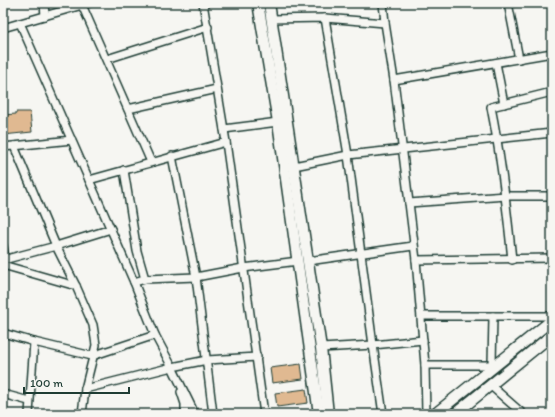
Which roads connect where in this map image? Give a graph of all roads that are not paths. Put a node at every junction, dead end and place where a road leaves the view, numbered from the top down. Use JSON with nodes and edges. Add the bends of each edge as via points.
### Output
{"nodes":[{"id":1,"x":44,"y":3,"type":"edge"},
{"id":2,"x":203,"y":3,"type":"edge"},
{"id":3,"x":258,"y":3,"type":"edge"},
{"id":4,"x":269,"y":3,"type":"edge"},
{"id":5,"x":383,"y":3,"type":"edge"},
{"id":6,"x":508,"y":3,"type":"edge"},
{"id":7,"x":85,"y":4,"type":"edge"},
{"id":8,"x":45,"y":16,"type":"junction"},
{"id":9,"x":326,"y":18,"type":"junction"},
{"id":10,"x":271,"y":19,"type":"junction"},
{"id":11,"x":385,"y":22,"type":"junction"},
{"id":12,"x":20,"y":23,"type":"junction"},
{"id":13,"x":208,"y":27,"type":"junction"},
{"id":14,"x":3,"y":28,"type":"edge"},
{"id":15,"x":552,"y":53,"type":"edge"},
{"id":16,"x":107,"y":59,"type":"junction"},
{"id":17,"x":519,"y":59,"type":"junction"},
{"id":18,"x":496,"y":63,"type":"junction"},
{"id":19,"x":394,"y":80,"type":"junction"},
{"id":20,"x":217,"y":89,"type":"junction"},
{"id":21,"x":552,"y":92,"type":"edge"},
{"id":22,"x":504,"y":104,"type":"junction"},
{"id":23,"x":128,"y":109,"type":"junction"},
{"id":24,"x":278,"y":122,"type":"junction"},
{"id":25,"x":224,"y":130,"type":"junction"},
{"id":26,"x":552,"y":133,"type":"edge"},
{"id":27,"x":498,"y":139,"type":"junction"},
{"id":28,"x":72,"y":140,"type":"junction"},
{"id":29,"x":226,"y":142,"type":"junction"},
{"id":30,"x":14,"y":146,"type":"junction"},
{"id":31,"x":3,"y":147,"type":"edge"},
{"id":32,"x":402,"y":150,"type":"junction"},
{"id":33,"x":348,"y":155,"type":"junction"},
{"id":34,"x":172,"y":156,"type":"junction"},
{"id":35,"x":151,"y":162,"type":"junction"},
{"id":36,"x":294,"y":166,"type":"junction"},
{"id":37,"x":124,"y":170,"type":"junction"},
{"id":38,"x":89,"y":180,"type":"junction"},
{"id":39,"x":506,"y":196,"type":"junction"},
{"id":40,"x":552,"y":196,"type":"edge"},
{"id":41,"x":409,"y":203,"type":"junction"},
{"id":42,"x":111,"y":229,"type":"junction"},
{"id":43,"x":3,"y":246,"type":"edge"},
{"id":44,"x":56,"y":246,"type":"junction"},
{"id":45,"x":413,"y":246,"type":"junction"},
{"id":46,"x":361,"y":253,"type":"junction"},
{"id":47,"x":552,"y":258,"type":"edge"},
{"id":48,"x":416,"y":260,"type":"junction"},
{"id":49,"x":512,"y":260,"type":"junction"},
{"id":50,"x":303,"y":261,"type":"junction"},
{"id":51,"x":4,"y":262,"type":"edge"},
{"id":52,"x":243,"y":268,"type":"junction"},
{"id":53,"x":196,"y":277,"type":"junction"},
{"id":54,"x":145,"y":279,"type":"junction"},
{"id":55,"x":134,"y":282,"type":"junction"},
{"id":56,"x":76,"y":286,"type":"junction"},
{"id":57,"x":422,"y":316,"type":"junction"},
{"id":58,"x":493,"y":316,"type":"junction"},
{"id":59,"x":552,"y":316,"type":"edge"},
{"id":60,"x":552,"y":320,"type":"edge"},
{"id":61,"x":3,"y":333,"type":"edge"},
{"id":62,"x":155,"y":335,"type":"junction"},
{"id":63,"x":552,"y":335,"type":"edge"},
{"id":64,"x":423,"y":340,"type":"junction"},
{"id":65,"x":34,"y":342,"type":"junction"},
{"id":66,"x":373,"y":345,"type":"junction"},
{"id":67,"x":321,"y":348,"type":"junction"},
{"id":68,"x":92,"y":356,"type":"junction"},
{"id":69,"x":257,"y":357,"type":"junction"},
{"id":70,"x":207,"y":360,"type":"junction"},
{"id":71,"x":425,"y":365,"type":"junction"},
{"id":72,"x":494,"y":365,"type":"junction"},
{"id":73,"x":172,"y":367,"type":"junction"},
{"id":74,"x":490,"y":385,"type":"junction"},
{"id":75,"x":85,"y":389,"type":"junction"},
{"id":76,"x":3,"y":394,"type":"edge"},
{"id":77,"x":29,"y":401,"type":"junction"},
{"id":78,"x":29,"y":414,"type":"edge"},
{"id":79,"x":82,"y":414,"type":"edge"},
{"id":80,"x":185,"y":414,"type":"edge"},
{"id":81,"x":195,"y":414,"type":"edge"},
{"id":82,"x":213,"y":414,"type":"edge"},
{"id":83,"x":264,"y":414,"type":"edge"},
{"id":84,"x":319,"y":414,"type":"edge"},
{"id":85,"x":328,"y":414,"type":"edge"},
{"id":86,"x":383,"y":414,"type":"edge"},
{"id":87,"x":426,"y":414,"type":"edge"},
{"id":88,"x":435,"y":414,"type":"edge"},
{"id":89,"x":455,"y":414,"type":"edge"},
{"id":90,"x":523,"y":414,"type":"edge"}],
"edges":[{"from":1,"to":8,"type":"street"},
{"from":2,"to":13,"type":"street"},
{"from":3,"to":24,"type":"main road"},
{"from":4,"to":10,"type":"main road"},
{"from":5,"to":11,"type":"street"},
{"from":6,"to":17,"type":"street"},
{"from":7,"to":8,"type":"street"},
{"from":7,"to":16,"type":"street"},
{"from":8,"to":12,"type":"street"},
{"from":9,"to":10,"type":"street"},
{"from":9,"to":11,"type":"street"},
{"from":9,"to":33,"type":"street"},
{"from":10,"to":36,"type":"main road"},
{"from":11,"to":19,"type":"street"},
{"from":12,"to":14,"type":"street"},
{"from":12,"to":28,"type":"street"},
{"from":13,"to":16,"type":"street"},
{"from":13,"to":20,"type":"street"},
{"from":15,"to":17,"type":"street"},
{"from":16,"to":23,"type":"street"},
{"from":17,"to":18,"type":"street"},
{"from":18,"to":19,"type":"street"},
{"from":18,"to":22,"type":"street"},
{"from":19,"to":32,"type":"street"},
{"from":20,"to":23,"type":"street"},
{"from":20,"to":25,"type":"street"},
{"from":21,"to":22,"type":"street"},
{"from":22,"to":27,"type":"street","via":[[491,107]]},
{"from":23,"to":35,"type":"street"},
{"from":24,"to":25,"type":"street"},
{"from":24,"to":50,"type":"main road"},
{"from":25,"to":29,"type":"street"},
{"from":26,"to":27,"type":"street"},
{"from":27,"to":32,"type":"street"},
{"from":27,"to":39,"type":"street"},
{"from":28,"to":30,"type":"street"},
{"from":28,"to":38,"type":"street"},
{"from":29,"to":34,"type":"street"},
{"from":29,"to":52,"type":"street"},
{"from":30,"to":31,"type":"street"},
{"from":30,"to":44,"type":"street"},
{"from":32,"to":33,"type":"street"},
{"from":32,"to":41,"type":"street"},
{"from":33,"to":36,"type":"street"},
{"from":33,"to":46,"type":"street"},
{"from":34,"to":35,"type":"street"},
{"from":34,"to":53,"type":"street"},
{"from":35,"to":37,"type":"street"},
{"from":36,"to":50,"type":"main road"},
{"from":37,"to":38,"type":"street"},
{"from":37,"to":54,"type":"street","via":[[137,251]]},
{"from":38,"to":42,"type":"street"},
{"from":39,"to":40,"type":"street"},
{"from":39,"to":41,"type":"street"},
{"from":39,"to":49,"type":"street"},
{"from":41,"to":45,"type":"street"},
{"from":42,"to":44,"type":"street"},
{"from":42,"to":55,"type":"street"},
{"from":43,"to":51,"type":"street"},
{"from":44,"to":51,"type":"street"},
{"from":44,"to":56,"type":"street"},
{"from":45,"to":46,"type":"street"},
{"from":45,"to":48,"type":"street"},
{"from":46,"to":50,"type":"street"},
{"from":46,"to":66,"type":"street"},
{"from":47,"to":49,"type":"street"},
{"from":48,"to":49,"type":"street"},
{"from":48,"to":57,"type":"street"},
{"from":50,"to":52,"type":"street"},
{"from":50,"to":67,"type":"main road"},
{"from":50,"to":84,"type":"main road"},
{"from":51,"to":56,"type":"street"},
{"from":52,"to":53,"type":"street"},
{"from":52,"to":69,"type":"street"},
{"from":53,"to":54,"type":"street"},
{"from":53,"to":70,"type":"street"},
{"from":54,"to":55,"type":"street"},
{"from":55,"to":62,"type":"street"},
{"from":56,"to":68,"type":"street","via":[[93,325],[96,344]]},
{"from":57,"to":58,"type":"street"},
{"from":57,"to":64,"type":"street"},
{"from":58,"to":59,"type":"street"},
{"from":58,"to":72,"type":"street"},
{"from":60,"to":72,"type":"main road"},
{"from":61,"to":65,"type":"street"},
{"from":62,"to":68,"type":"street"},
{"from":62,"to":73,"type":"street"},
{"from":63,"to":74,"type":"main road"},
{"from":64,"to":66,"type":"street"},
{"from":64,"to":71,"type":"street"},
{"from":65,"to":68,"type":"street"},
{"from":65,"to":77,"type":"street"},
{"from":66,"to":67,"type":"street"},
{"from":66,"to":86,"type":"street"},
{"from":67,"to":85,"type":"main road"},
{"from":68,"to":75,"type":"street"},
{"from":69,"to":70,"type":"street"},
{"from":69,"to":83,"type":"street"},
{"from":70,"to":73,"type":"street"},
{"from":70,"to":82,"type":"street"},
{"from":71,"to":72,"type":"street"},
{"from":71,"to":87,"type":"street"},
{"from":72,"to":88,"type":"main road"},
{"from":73,"to":75,"type":"street"},
{"from":73,"to":80,"type":"street","via":[[185,404]]},
{"from":73,"to":81,"type":"street"},
{"from":74,"to":89,"type":"main road"},
{"from":74,"to":90,"type":"street"},
{"from":75,"to":79,"type":"street"},
{"from":76,"to":77,"type":"street"},
{"from":77,"to":78,"type":"street"}]}
